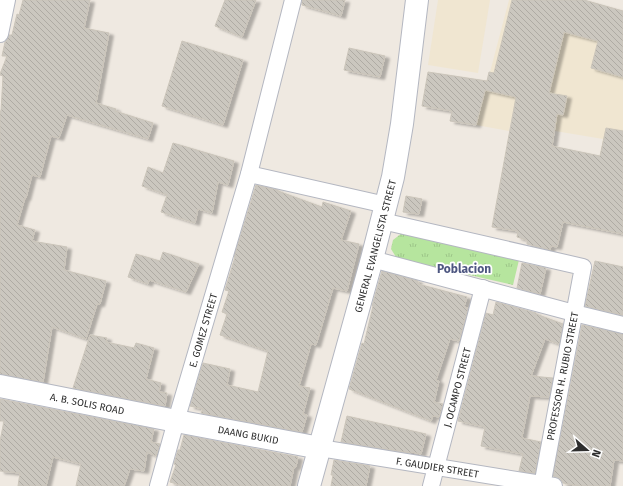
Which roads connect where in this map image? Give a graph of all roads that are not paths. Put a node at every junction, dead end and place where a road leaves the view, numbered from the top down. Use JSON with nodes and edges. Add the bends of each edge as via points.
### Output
{"nodes":[{"id":1,"x":7,"y":0,"type":"edge"},
{"id":2,"x":293,"y":0,"type":"edge"},
{"id":3,"x":417,"y":0,"type":"edge"},
{"id":4,"x":0,"y":34,"type":"edge"},
{"id":5,"x":249,"y":174,"type":"junction"},
{"id":6,"x":384,"y":213,"type":"junction"},
{"id":7,"x":372,"y":259,"type":"junction"},
{"id":8,"x":483,"y":288,"type":"junction"},
{"id":9,"x":574,"y":313,"type":"junction"},
{"id":10,"x":623,"y":325,"type":"edge"},
{"id":11,"x":0,"y":386,"type":"edge"},
{"id":12,"x":176,"y":421,"type":"junction"},
{"id":13,"x":320,"y":448,"type":"junction"},
{"id":14,"x":436,"y":467,"type":"junction"},
{"id":15,"x":546,"y":485,"type":"edge"},
{"id":16,"x":158,"y":486,"type":"edge"},
{"id":17,"x":309,"y":486,"type":"edge"},
{"id":18,"x":431,"y":486,"type":"edge"}],
"edges":[{"from":1,"to":4,"type":"street"},
{"from":2,"to":5,"type":"street","name":"E. GOMEZ STREET"},
{"from":3,"to":6,"type":"main road","name":"GENERAL EVANGELISTA STREET","via":[[402,124]]},
{"from":5,"to":6,"type":"street"},
{"from":5,"to":12,"type":"street","name":"E. GOMEZ STREET"},
{"from":6,"to":7,"type":"main road","name":"GENERAL EVANGELISTA STREET"},
{"from":6,"to":9,"type":"street","name":"PROFESSOR H. RUBIO STREET","via":[[583,267]]},
{"from":7,"to":8,"type":"street"},
{"from":7,"to":13,"type":"main road","name":"GENERAL EVANGELISTA STREET"},
{"from":8,"to":9,"type":"street"},
{"from":8,"to":14,"type":"street","name":"J. OCAMPO STREET"},
{"from":9,"to":10,"type":"street"},
{"from":9,"to":15,"type":"street","name":"PROFESSOR H. RUBIO STREET"},
{"from":11,"to":12,"type":"main road","name":"A. B. SOLIS ROAD"},
{"from":12,"to":13,"type":"main road","name":"DAANG BUKID"},
{"from":12,"to":16,"type":"street","name":"E. GOMEZ STREET"},
{"from":13,"to":14,"type":"street","name":"F. GAUDIER STREET"},
{"from":13,"to":17,"type":"main road","name":"GENERAL EVANGELISTA STREET"},
{"from":14,"to":15,"type":"street","name":"F. GAUDIER STREET"},
{"from":14,"to":18,"type":"street","name":"J. OCAMPO STREET"}]}
